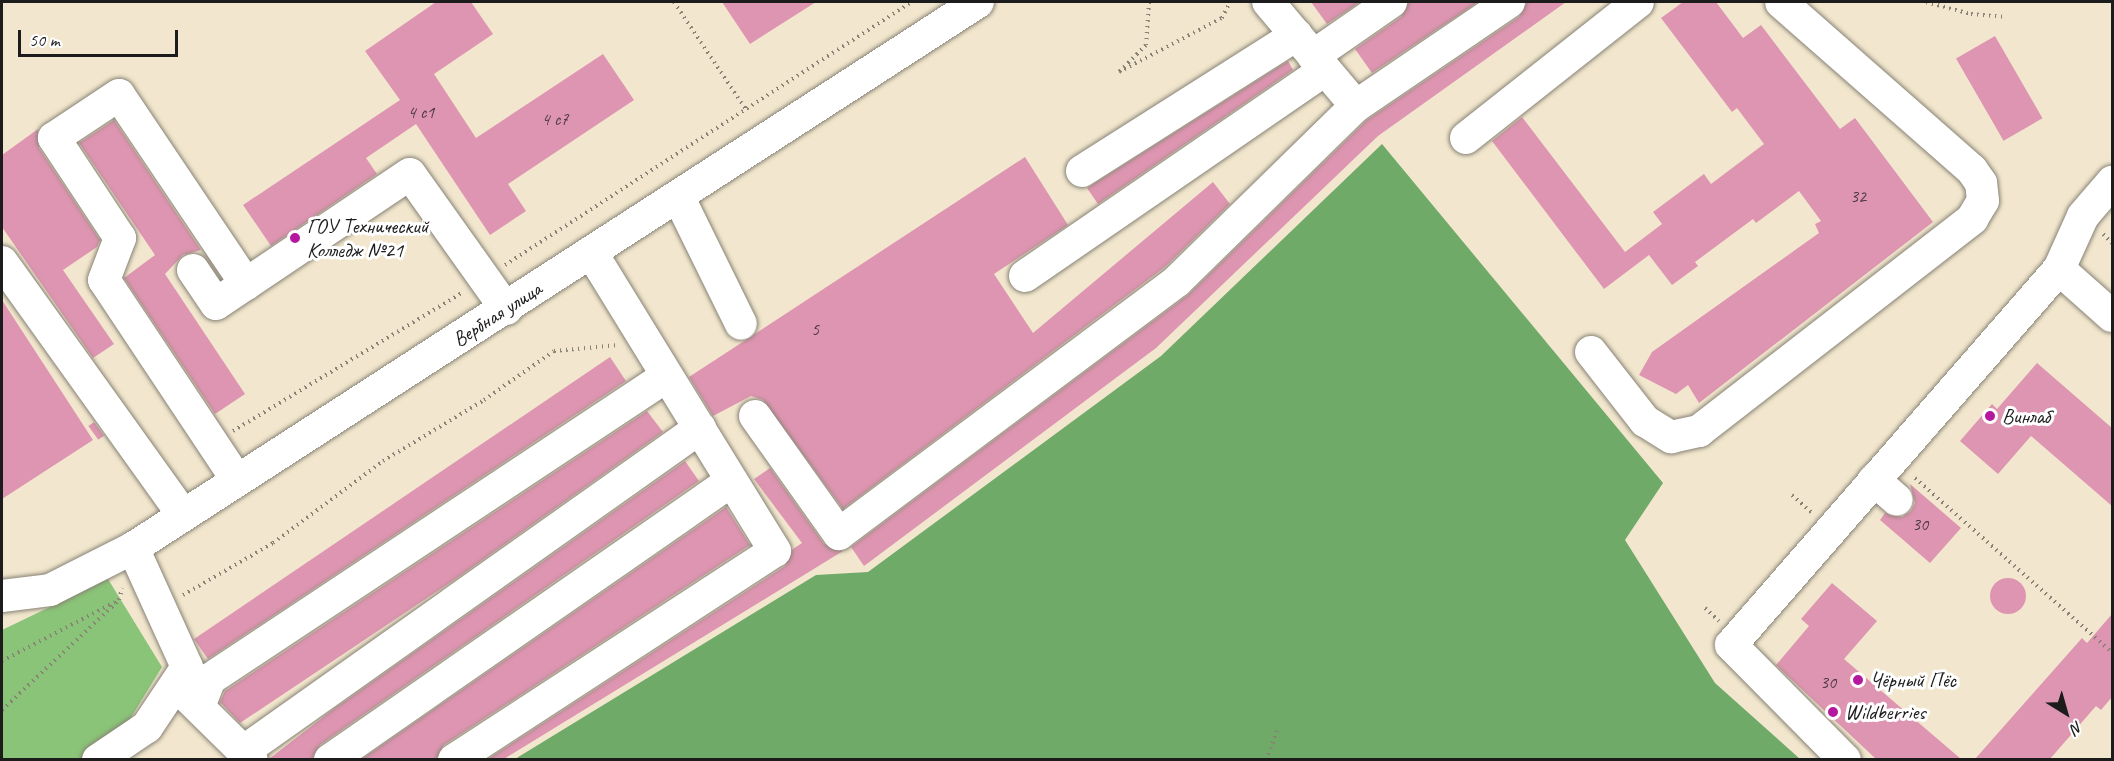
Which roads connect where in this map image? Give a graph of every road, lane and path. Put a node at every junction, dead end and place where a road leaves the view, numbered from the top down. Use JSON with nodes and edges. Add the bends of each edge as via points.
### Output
{"nodes":[{"id":1,"x":674,"y":2,"type":"edge"},
{"id":2,"x":912,"y":2,"type":"edge"},
{"id":3,"x":978,"y":2,"type":"edge"},
{"id":4,"x":1149,"y":2,"type":"edge"},
{"id":5,"x":1230,"y":2,"type":"edge"},
{"id":6,"x":1268,"y":2,"type":"edge"},
{"id":7,"x":1391,"y":2,"type":"edge"},
{"id":8,"x":1509,"y":2,"type":"edge"},
{"id":9,"x":1638,"y":2,"type":"edge"},
{"id":10,"x":1781,"y":2,"type":"edge"},
{"id":11,"x":1926,"y":2,"type":"edge"},
{"id":12,"x":2004,"y":17,"type":"dead end"},
{"id":13,"x":1311,"y":54,"type":"junction"},
{"id":14,"x":1356,"y":106,"type":"junction"},
{"id":15,"x":745,"y":108,"type":"junction"},
{"id":16,"x":1466,"y":138,"type":"dead end"},
{"id":17,"x":1082,"y":171,"type":"dead end"},
{"id":18,"x":2112,"y":182,"type":"edge"},
{"id":19,"x":679,"y":198,"type":"junction"},
{"id":20,"x":592,"y":254,"type":"junction"},
{"id":21,"x":2,"y":262,"type":"edge"},
{"id":22,"x":2059,"y":269,"type":"junction"},
{"id":23,"x":193,"y":270,"type":"dead end"},
{"id":24,"x":1025,"y":276,"type":"dead end"},
{"id":25,"x":485,"y":278,"type":"junction"},
{"id":26,"x":246,"y":284,"type":"junction"},
{"id":27,"x":506,"y":309,"type":"junction"},
{"id":28,"x":2112,"y":316,"type":"edge"},
{"id":29,"x":741,"y":324,"type":"dead end"},
{"id":30,"x":618,"y":345,"type":"dead end"},
{"id":31,"x":1591,"y":352,"type":"dead end"},
{"id":32,"x":667,"y":376,"type":"junction"},
{"id":33,"x":755,"y":416,"type":"dead end"},
{"id":34,"x":700,"y":428,"type":"junction"},
{"id":35,"x":214,"y":443,"type":"junction"},
{"id":36,"x":1888,"y":479,"type":"junction"},
{"id":37,"x":237,"y":480,"type":"junction"},
{"id":38,"x":732,"y":481,"type":"junction"},
{"id":39,"x":183,"y":515,"type":"junction"},
{"id":40,"x":133,"y":548,"type":"junction"},
{"id":41,"x":2,"y":596,"type":"edge"},
{"id":42,"x":118,"y":600,"type":"junction"},
{"id":43,"x":158,"y":609,"type":"junction"},
{"id":44,"x":2112,"y":652,"type":"edge"},
{"id":45,"x":2,"y":661,"type":"edge"},
{"id":46,"x":172,"y":690,"type":"junction"},
{"id":47,"x":199,"y":707,"type":"junction"},
{"id":48,"x":2,"y":710,"type":"edge"},
{"id":49,"x":1277,"y":731,"type":"dead end"},
{"id":50,"x":240,"y":757,"type":"edge"},
{"id":51,"x":98,"y":759,"type":"edge"},
{"id":52,"x":330,"y":759,"type":"edge"},
{"id":53,"x":454,"y":759,"type":"edge"},
{"id":54,"x":1266,"y":759,"type":"edge"},
{"id":55,"x":1845,"y":759,"type":"edge"}],
"edges":[{"from":1,"to":15,"type":"path"},
{"from":2,"to":15,"type":"path"},
{"from":3,"to":19,"type":"street","name":"Вербная улица"},
{"from":4,"to":5,"type":"path","via":[[1146,45],[1119,72],[1222,18]]},
{"from":6,"to":13,"type":"street"},
{"from":7,"to":13,"type":"street"},
{"from":8,"to":14,"type":"street"},
{"from":9,"to":16,"type":"street"},
{"from":10,"to":31,"type":"street","via":[[1972,170],[1981,183],[1983,201],[1972,219],[1699,431],[1671,437],[1645,421]]},
{"from":11,"to":12,"type":"path","via":[[1971,14]]},
{"from":13,"to":14,"type":"street"},
{"from":13,"to":17,"type":"street"},
{"from":13,"to":24,"type":"street"},
{"from":14,"to":33,"type":"street","via":[[1177,281],[839,534]]},
{"from":15,"to":25,"type":"path"},
{"from":18,"to":22,"type":"street","via":[[2083,216]]},
{"from":19,"to":20,"type":"street","name":"Вербная улица"},
{"from":19,"to":29,"type":"street"},
{"from":20,"to":27,"type":"street","name":"Вербная улица"},
{"from":20,"to":32,"type":"street"},
{"from":21,"to":39,"type":"street"},
{"from":22,"to":28,"type":"street"},
{"from":22,"to":36,"type":"street"},
{"from":23,"to":26,"type":"street","via":[[216,304]]},
{"from":25,"to":26,"type":"street","via":[[410,174]]},
{"from":25,"to":27,"type":"street"},
{"from":25,"to":35,"type":"path"},
{"from":26,"to":35,"type":"street","via":[[127,90],[54,138],[120,238],[104,280]]},
{"from":27,"to":37,"type":"street","name":"Вербная улица"},
{"from":30,"to":43,"type":"path","via":[[554,351],[484,400],[383,461],[273,543]]},
{"from":32,"to":34,"type":"street"},
{"from":32,"to":47,"type":"street","via":[[210,678]]},
{"from":34,"to":38,"type":"street"},
{"from":34,"to":50,"type":"street"},
{"from":35,"to":37,"type":"street"},
{"from":36,"to":44,"type":"path"},
{"from":36,"to":55,"type":"street","via":[[1731,645]]},
{"from":37,"to":39,"type":"street","name":"Вербная улица"},
{"from":38,"to":52,"type":"street"},
{"from":38,"to":53,"type":"street","via":[[775,551]]},
{"from":39,"to":40,"type":"street","name":"Вербная улица"},
{"from":40,"to":41,"type":"street","name":"Вербная улица","via":[[50,590]]},
{"from":40,"to":42,"type":"path"},
{"from":40,"to":43,"type":"street"},
{"from":42,"to":45,"type":"path"},
{"from":42,"to":48,"type":"path"},
{"from":43,"to":46,"type":"street","via":[[187,667]]},
{"from":46,"to":47,"type":"street"},
{"from":46,"to":50,"type":"street"},
{"from":46,"to":51,"type":"street","via":[[147,727]]},
{"from":47,"to":50,"type":"street"},
{"from":49,"to":54,"type":"path"}]}
